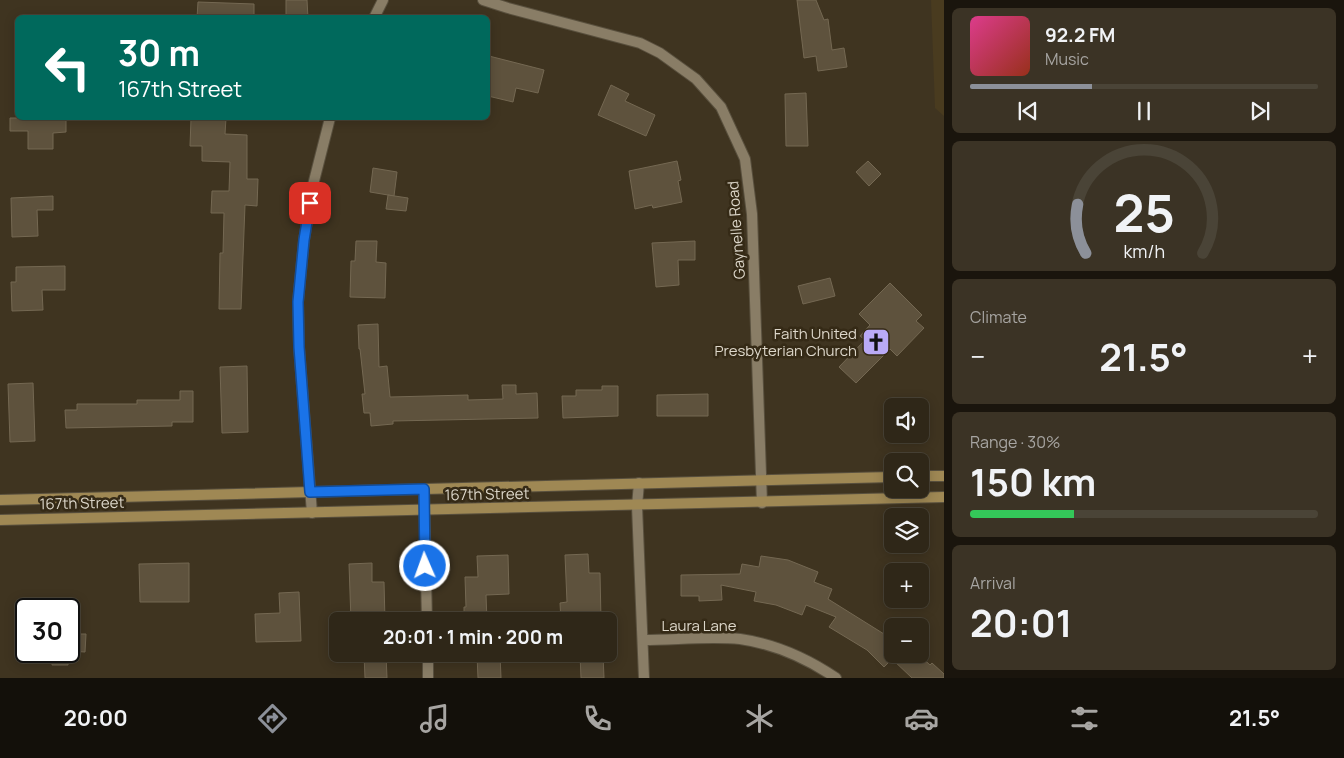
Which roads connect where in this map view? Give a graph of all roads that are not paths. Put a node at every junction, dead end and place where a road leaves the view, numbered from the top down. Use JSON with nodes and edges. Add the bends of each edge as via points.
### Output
{"nodes":[{"id":1,"x":383,"y":0,"type":"edge"},
{"id":2,"x":483,"y":0,"type":"edge"},
{"id":3,"x":376,"y":15,"type":"edge"},
{"id":4,"x":329,"y":120,"type":"edge"},
{"id":5,"x":929,"y":476,"type":"edge"},
{"id":6,"x":944,"y":476,"type":"edge"},
{"id":7,"x":884,"y":477,"type":"edge"},
{"id":8,"x":761,"y":480,"type":"junction"},
{"id":9,"x":639,"y":483,"type":"junction"},
{"id":10,"x":424,"y":489,"type":"junction"},
{"id":11,"x":310,"y":492,"type":"junction"},
{"id":12,"x":944,"y":497,"type":"edge"},
{"id":13,"x":0,"y":500,"type":"edge"},
{"id":14,"x":762,"y":503,"type":"junction"},
{"id":15,"x":637,"y":506,"type":"junction"},
{"id":16,"x":423,"y":510,"type":"junction"},
{"id":17,"x":312,"y":513,"type":"junction"},
{"id":18,"x":0,"y":520,"type":"edge"},
{"id":19,"x":427,"y":612,"type":"edge"},
{"id":20,"x":643,"y":640,"type":"junction"},
{"id":21,"x":428,"y":662,"type":"edge"},
{"id":22,"x":428,"y":678,"type":"edge"},
{"id":23,"x":644,"y":678,"type":"edge"},
{"id":24,"x":836,"y":678,"type":"edge"}],
"edges":[{"from":1,"to":3,"type":"street"},
{"from":2,"to":8,"type":"street","name":"Gaynelle Road","via":[[640,43],[696,79],[721,107],[745,160],[752,214]]},
{"from":4,"to":11,"type":"street","via":[[313,185],[298,302]]},
{"from":5,"to":6,"type":"main road"},
{"from":7,"to":8,"type":"main road","name":"167th Street"},
{"from":8,"to":9,"type":"main road","name":"167th Street"},
{"from":8,"to":14,"type":"street","name":"Gaynelle Road"},
{"from":9,"to":10,"type":"main road","name":"167th Street"},
{"from":9,"to":15,"type":"street"},
{"from":10,"to":11,"type":"main road","name":"167th Street"},
{"from":10,"to":16,"type":"street"},
{"from":11,"to":13,"type":"main road","name":"167th Street"},
{"from":11,"to":17,"type":"street"},
{"from":12,"to":14,"type":"main road","name":"167th Street"},
{"from":14,"to":15,"type":"main road","name":"167th Street"},
{"from":15,"to":16,"type":"main road","name":"167th Street"},
{"from":15,"to":20,"type":"street"},
{"from":16,"to":17,"type":"main road","name":"167th Street"},
{"from":16,"to":19,"type":"street"},
{"from":17,"to":18,"type":"main road","name":"167th Street"},
{"from":20,"to":23,"type":"street"},
{"from":20,"to":24,"type":"street","name":"Laura Lane","via":[[720,638],[748,641],[789,652]]},
{"from":21,"to":22,"type":"street"}]}
